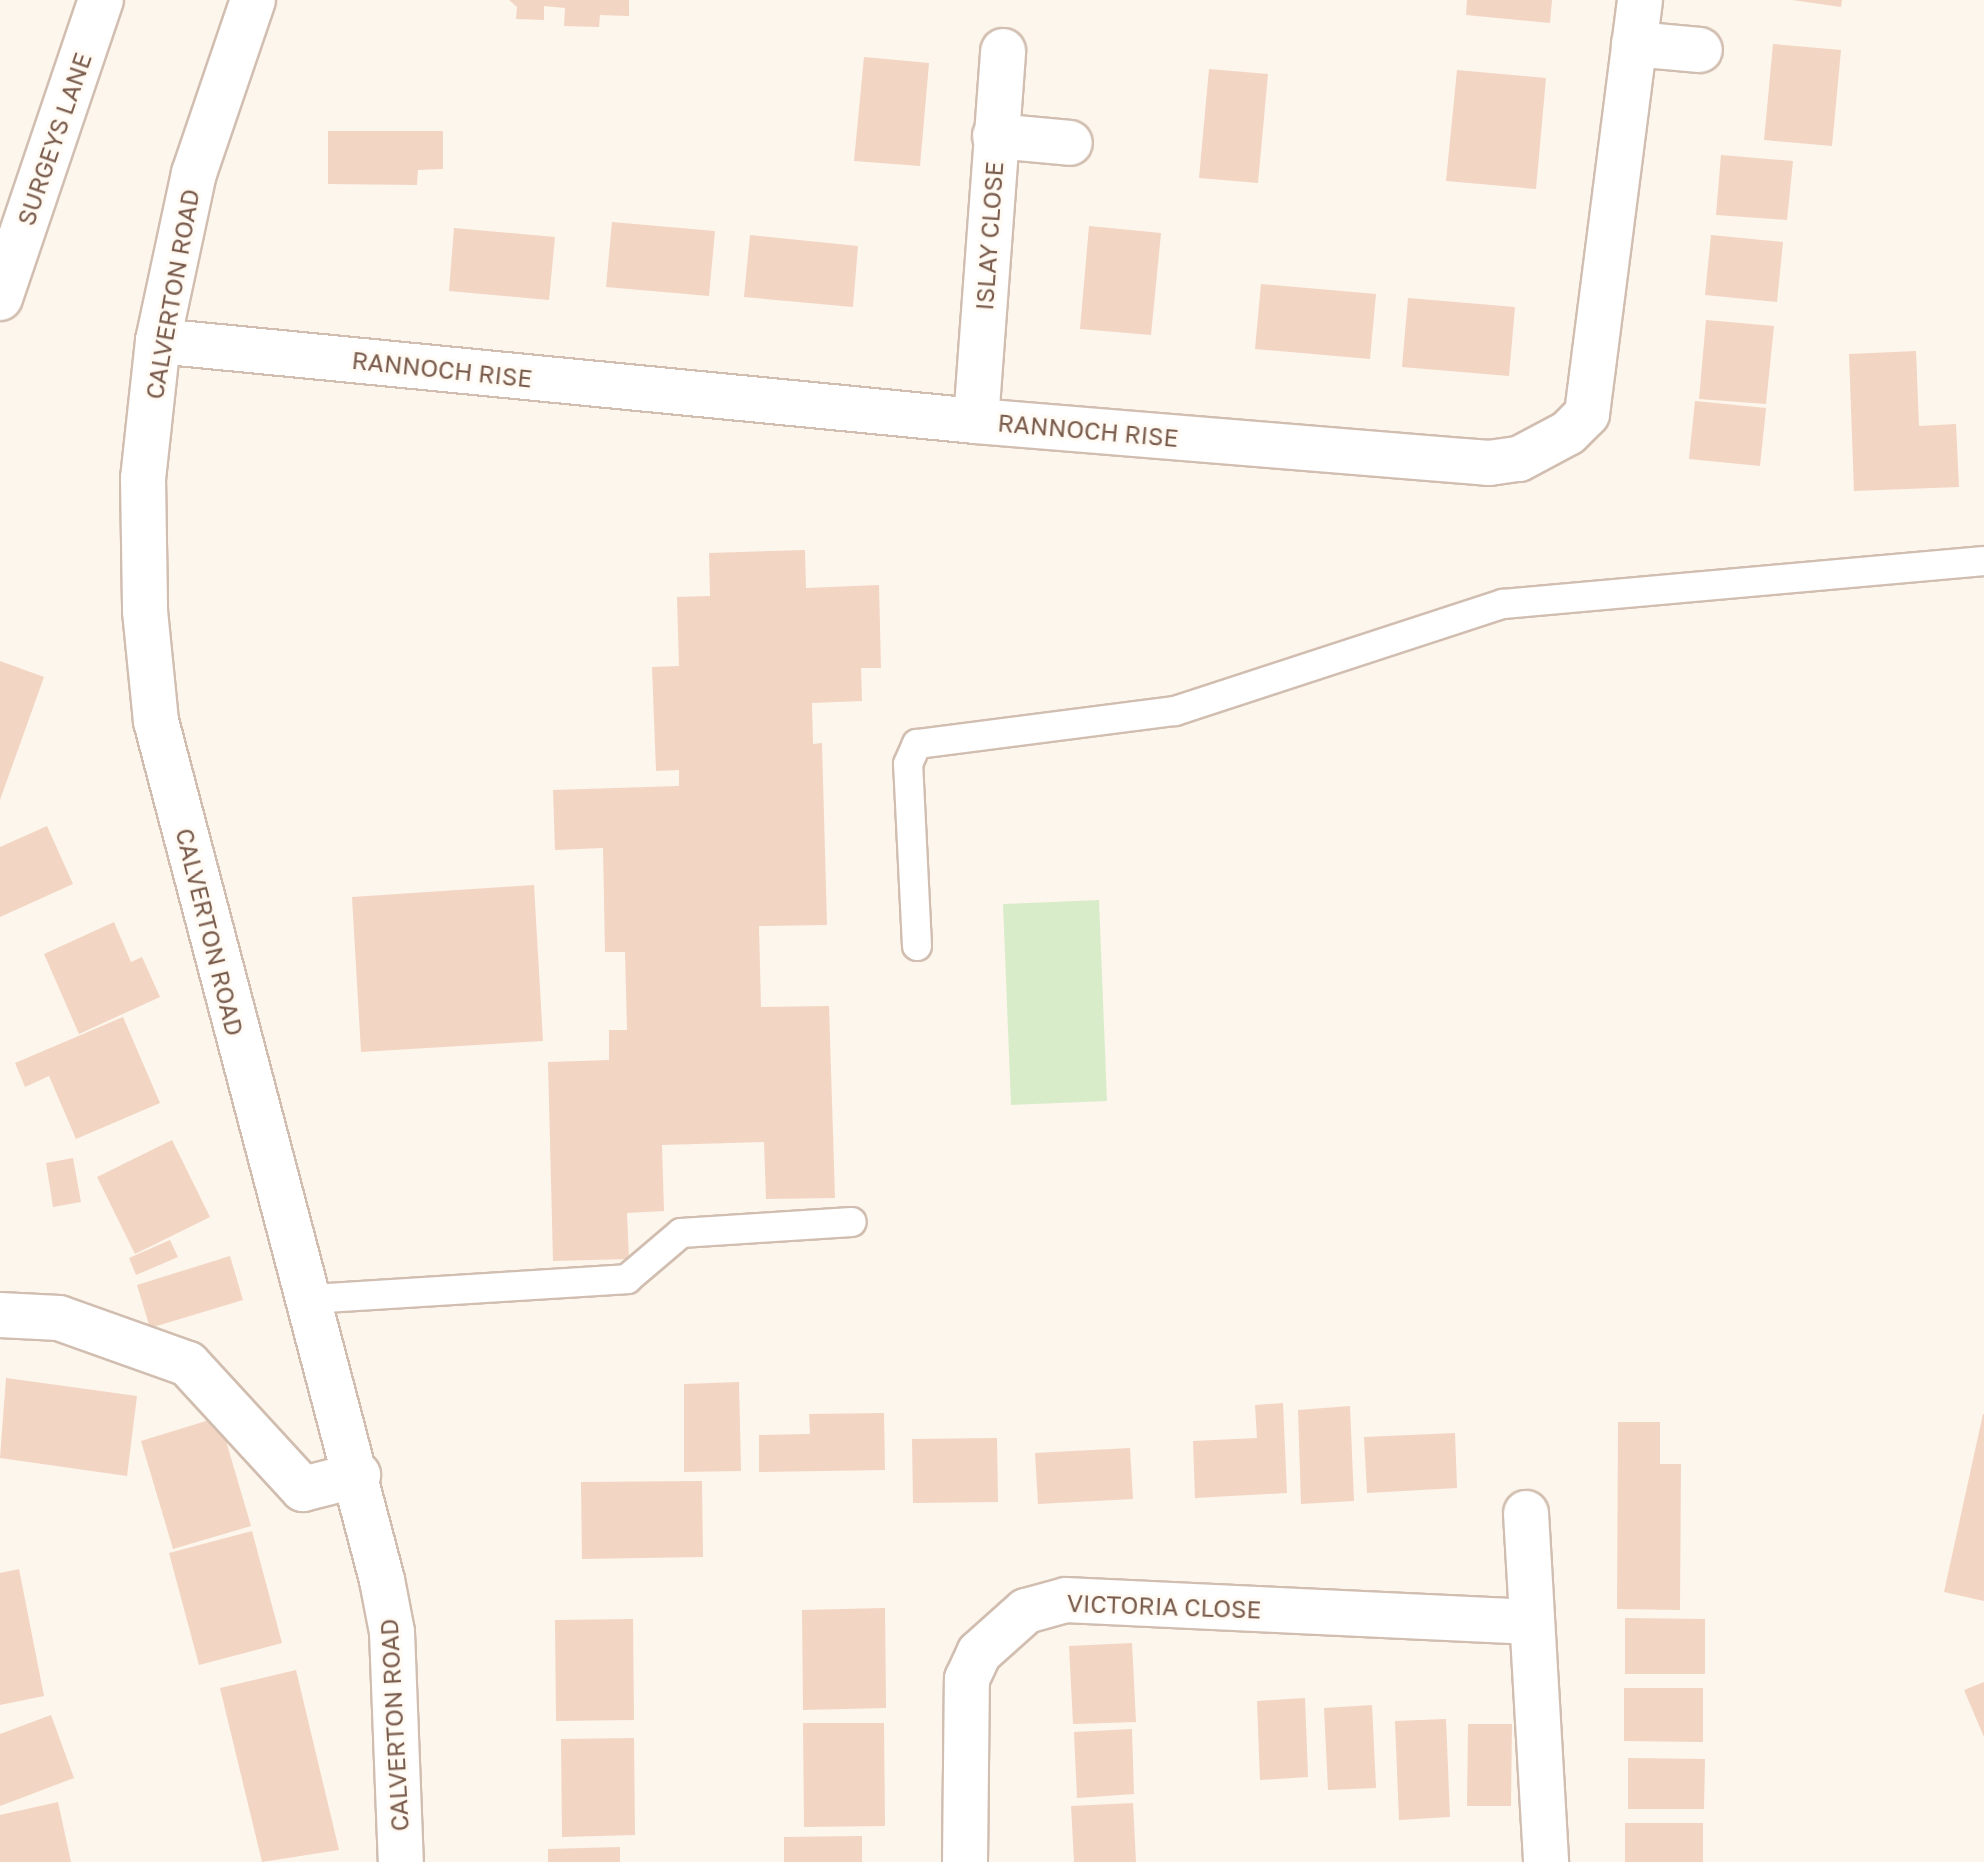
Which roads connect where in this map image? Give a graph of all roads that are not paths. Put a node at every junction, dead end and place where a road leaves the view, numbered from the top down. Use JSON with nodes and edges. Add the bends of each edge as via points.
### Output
{"nodes":[{"id":1,"x":253,"y":0,"type":"edge"},
{"id":2,"x":1640,"y":0,"type":"edge"},
{"id":3,"x":104,"y":9,"type":"edge"},
{"id":4,"x":1634,"y":44,"type":"junction"},
{"id":5,"x":1700,"y":50,"type":"dead end"},
{"id":6,"x":1003,"y":51,"type":"dead end"},
{"id":7,"x":995,"y":136,"type":"junction"},
{"id":8,"x":1070,"y":143,"type":"dead end"},
{"id":9,"x":0,"y":298,"type":"edge"},
{"id":10,"x":158,"y":341,"type":"junction"},
{"id":11,"x":976,"y":421,"type":"junction"},
{"id":12,"x":1984,"y":561,"type":"edge"},
{"id":13,"x":917,"y":946,"type":"dead end"},
{"id":14,"x":852,"y":1222,"type":"dead end"},
{"id":15,"x":311,"y":1299,"type":"junction"},
{"id":16,"x":0,"y":1315,"type":"edge"},
{"id":17,"x":358,"y":1475,"type":"junction"},
{"id":18,"x":1526,"y":1513,"type":"dead end"},
{"id":19,"x":1531,"y":1622,"type":"junction"},
{"id":20,"x":401,"y":1862,"type":"edge"},
{"id":21,"x":965,"y":1862,"type":"edge"},
{"id":22,"x":1546,"y":1862,"type":"edge"}],
"edges":[{"from":1,"to":10,"type":"street","name":"CALVERTON ROAD","via":[[194,173]]},
{"from":2,"to":4,"type":"street","name":"RANNOCH RISE"},
{"from":3,"to":9,"type":"street","name":"SURGEYS LANE"},
{"from":4,"to":5,"type":"street"},
{"from":4,"to":11,"type":"street","name":"RANNOCH RISE","via":[[1595,384],[1587,414],[1543,448],[1489,463]]},
{"from":6,"to":7,"type":"street","name":"ISLAY CLOSE"},
{"from":7,"to":8,"type":"street"},
{"from":7,"to":11,"type":"street","name":"ISLAY CLOSE"},
{"from":10,"to":11,"type":"street","name":"RANNOCH RISE"},
{"from":10,"to":15,"type":"street","name":"CALVERTON ROAD","via":[[143,478],[156,721],[246,1076]]},
{"from":12,"to":13,"type":"lane","via":[[1503,604],[1175,711],[942,736],[917,744],[908,764]]},
{"from":14,"to":15,"type":"lane","via":[[681,1233],[627,1279]]},
{"from":15,"to":17,"type":"street","name":"CALVERTON ROAD"},
{"from":16,"to":17,"type":"street","via":[[59,1318],[188,1364],[303,1489]]},
{"from":17,"to":20,"type":"street","name":"CALVERTON ROAD","via":[[392,1632]]},
{"from":18,"to":19,"type":"street"},
{"from":19,"to":21,"type":"street","name":"VICTORIA CLOSE","via":[[1066,1600],[1026,1611],[979,1653],[967,1679]]},
{"from":19,"to":22,"type":"street"}]}
